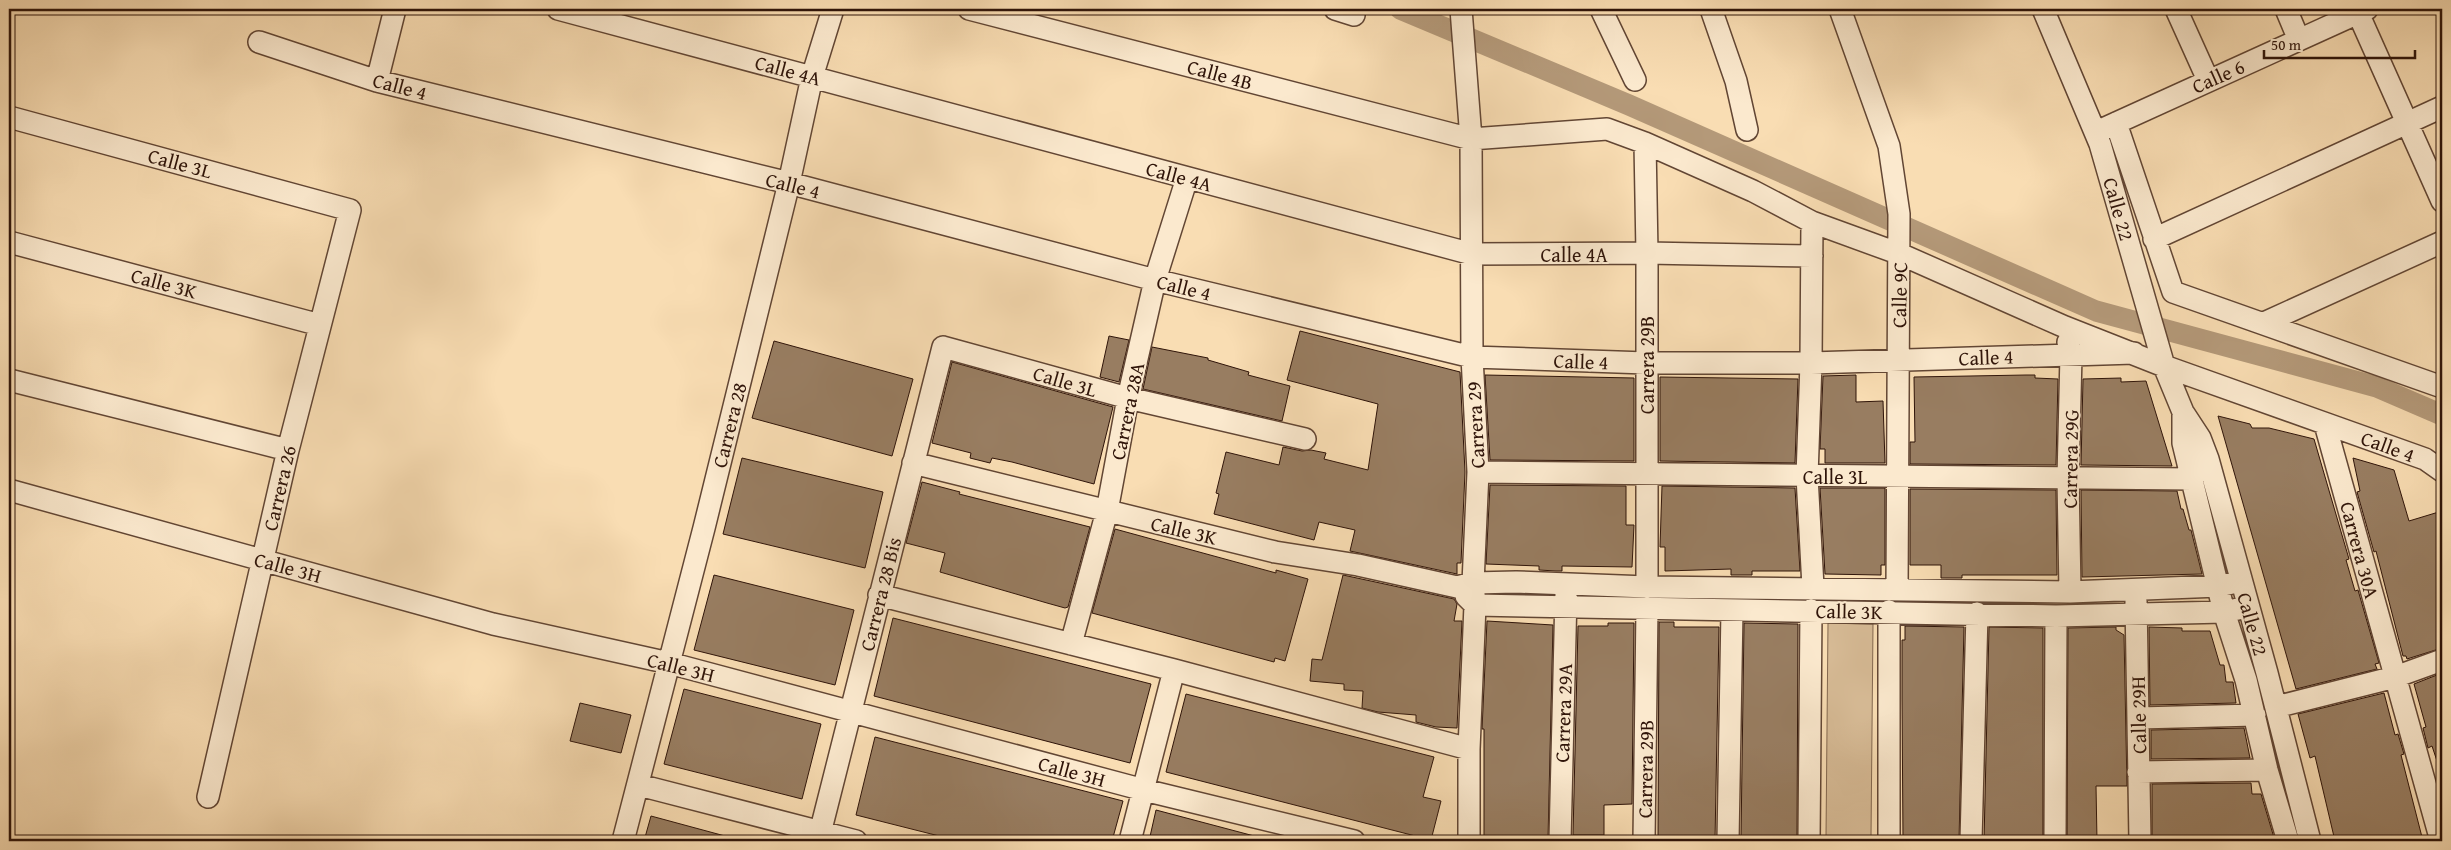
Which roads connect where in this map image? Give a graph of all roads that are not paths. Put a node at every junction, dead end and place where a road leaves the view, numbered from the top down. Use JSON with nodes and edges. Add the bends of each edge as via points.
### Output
{"nodes":[{"id":1,"x":395,"y":9,"type":"edge"},
{"id":2,"x":558,"y":9,"type":"edge"},
{"id":3,"x":834,"y":9,"type":"edge"},
{"id":4,"x":969,"y":9,"type":"edge"},
{"id":5,"x":1601,"y":9,"type":"edge"},
{"id":6,"x":1711,"y":9,"type":"edge"},
{"id":7,"x":1840,"y":9,"type":"edge"},
{"id":8,"x":2043,"y":9,"type":"edge"},
{"id":9,"x":2176,"y":9,"type":"edge"},
{"id":10,"x":2286,"y":9,"type":"edge"},
{"id":11,"x":2363,"y":11,"type":"edge"},
{"id":12,"x":1461,"y":13,"type":"edge"},
{"id":13,"x":2299,"y":40,"type":"junction"},
{"id":14,"x":259,"y":42,"type":"dead end"},
{"id":15,"x":812,"y":77,"type":"junction"},
{"id":16,"x":1636,"y":80,"type":"dead end"},
{"id":17,"x":2208,"y":80,"type":"junction"},
{"id":18,"x":377,"y":81,"type":"junction"},
{"id":19,"x":2442,"y":107,"type":"edge"},
{"id":20,"x":9,"y":117,"type":"edge"},
{"id":21,"x":2116,"y":123,"type":"junction"},
{"id":22,"x":2407,"y":123,"type":"junction"},
{"id":23,"x":1747,"y":130,"type":"dead end"},
{"id":24,"x":2096,"y":132,"type":"junction"},
{"id":25,"x":1471,"y":139,"type":"junction"},
{"id":26,"x":1645,"y":143,"type":"junction"},
{"id":27,"x":1187,"y":178,"type":"junction"},
{"id":28,"x":789,"y":183,"type":"junction"},
{"id":29,"x":2442,"y":201,"type":"edge"},
{"id":30,"x":350,"y":210,"type":"joint"},
{"id":31,"x":1812,"y":222,"type":"junction"},
{"id":32,"x":2154,"y":239,"type":"junction"},
{"id":33,"x":9,"y":242,"type":"edge"},
{"id":34,"x":2442,"y":242,"type":"edge"},
{"id":35,"x":1899,"y":247,"type":"junction"},
{"id":36,"x":1648,"y":253,"type":"junction"},
{"id":37,"x":1472,"y":254,"type":"junction"},
{"id":38,"x":1812,"y":256,"type":"junction"},
{"id":39,"x":1155,"y":280,"type":"junction"},
{"id":40,"x":2264,"y":323,"type":"junction"},
{"id":41,"x":320,"y":325,"type":"junction"},
{"id":42,"x":2065,"y":327,"type":"junction"},
{"id":43,"x":943,"y":347,"type":"joint"},
{"id":44,"x":2134,"y":353,"type":"junction"},
{"id":45,"x":2071,"y":355,"type":"junction"},
{"id":46,"x":1472,"y":357,"type":"junction"},
{"id":47,"x":1897,"y":360,"type":"junction"},
{"id":48,"x":1646,"y":363,"type":"junction"},
{"id":49,"x":1811,"y":363,"type":"junction"},
{"id":50,"x":2164,"y":366,"type":"junction"},
{"id":51,"x":9,"y":380,"type":"edge"},
{"id":52,"x":2442,"y":386,"type":"edge"},
{"id":53,"x":1128,"y":398,"type":"junction"},
{"id":54,"x":2183,"y":412,"type":"junction"},
{"id":55,"x":2325,"y":424,"type":"junction"},
{"id":56,"x":1305,"y":439,"type":"dead end"},
{"id":57,"x":288,"y":450,"type":"junction"},
{"id":58,"x":913,"y":463,"type":"junction"},
{"id":59,"x":2442,"y":471,"type":"edge"},
{"id":60,"x":1478,"y":472,"type":"junction"},
{"id":61,"x":1646,"y":474,"type":"junction"},
{"id":62,"x":1807,"y":476,"type":"junction"},
{"id":63,"x":1896,"y":476,"type":"junction"},
{"id":64,"x":2068,"y":478,"type":"junction"},
{"id":65,"x":2193,"y":479,"type":"junction"},
{"id":66,"x":9,"y":490,"type":"edge"},
{"id":67,"x":1107,"y":511,"type":"junction"},
{"id":68,"x":262,"y":560,"type":"junction"},
{"id":69,"x":2240,"y":581,"type":"junction"},
{"id":70,"x":1566,"y":584,"type":"junction"},
{"id":71,"x":1465,"y":585,"type":"junction"},
{"id":72,"x":2219,"y":586,"type":"junction"},
{"id":73,"x":1813,"y":587,"type":"junction"},
{"id":74,"x":2137,"y":589,"type":"junction"},
{"id":75,"x":1897,"y":590,"type":"junction"},
{"id":76,"x":2070,"y":592,"type":"junction"},
{"id":77,"x":879,"y":595,"type":"junction"},
{"id":78,"x":1648,"y":598,"type":"junction"},
{"id":79,"x":1475,"y":605,"type":"junction"},
{"id":80,"x":2248,"y":607,"type":"junction"},
{"id":81,"x":1566,"y":608,"type":"junction"},
{"id":82,"x":1732,"y":610,"type":"junction"},
{"id":83,"x":1811,"y":610,"type":"junction"},
{"id":84,"x":1889,"y":611,"type":"junction"},
{"id":85,"x":2224,"y":612,"type":"junction"},
{"id":86,"x":1977,"y":613,"type":"junction"},
{"id":87,"x":2136,"y":615,"type":"junction"},
{"id":88,"x":2056,"y":616,"type":"junction"},
{"id":89,"x":1071,"y":644,"type":"junction"},
{"id":90,"x":2442,"y":660,"type":"edge"},
{"id":91,"x":669,"y":663,"type":"junction"},
{"id":92,"x":1174,"y":670,"type":"junction"},
{"id":93,"x":2395,"y":677,"type":"junction"},
{"id":94,"x":2276,"y":707,"type":"junction"},
{"id":95,"x":850,"y":711,"type":"junction"},
{"id":96,"x":2256,"y":715,"type":"junction"},
{"id":97,"x":2138,"y":718,"type":"junction"},
{"id":98,"x":1469,"y":749,"type":"junction"},
{"id":99,"x":2267,"y":770,"type":"junction"},
{"id":100,"x":2138,"y":772,"type":"junction"},
{"id":101,"x":639,"y":785,"type":"junction"},
{"id":102,"x":1144,"y":790,"type":"junction"},
{"id":103,"x":208,"y":797,"type":"dead end"},
{"id":104,"x":819,"y":837,"type":"edge"},
{"id":105,"x":623,"y":841,"type":"edge"},
{"id":106,"x":856,"y":841,"type":"edge"},
{"id":107,"x":1130,"y":841,"type":"edge"},
{"id":108,"x":1354,"y":841,"type":"edge"},
{"id":109,"x":1469,"y":841,"type":"edge"},
{"id":110,"x":1560,"y":841,"type":"edge"},
{"id":111,"x":1644,"y":841,"type":"edge"},
{"id":112,"x":1728,"y":841,"type":"edge"},
{"id":113,"x":1809,"y":841,"type":"edge"},
{"id":114,"x":1889,"y":841,"type":"edge"},
{"id":115,"x":1971,"y":841,"type":"edge"},
{"id":116,"x":2055,"y":841,"type":"edge"},
{"id":117,"x":2140,"y":841,"type":"edge"},
{"id":118,"x":2288,"y":841,"type":"edge"},
{"id":119,"x":2310,"y":841,"type":"edge"},
{"id":120,"x":2441,"y":841,"type":"edge"}],
"edges":[{"from":1,"to":18,"type":"street"},
{"from":2,"to":15,"type":"street","name":"Calle 4A"},
{"from":3,"to":15,"type":"street","name":"Carrera 28"},
{"from":4,"to":25,"type":"street","name":"Calle 4B"},
{"from":5,"to":16,"type":"street"},
{"from":6,"to":23,"type":"street","via":[[1736,82]]},
{"from":7,"to":35,"type":"street","name":"Calle 9C","via":[[1889,146],[1899,214]]},
{"from":8,"to":24,"type":"street","name":"Calle 22"},
{"from":9,"to":17,"type":"street"},
{"from":10,"to":13,"type":"street"},
{"from":11,"to":13,"type":"street","name":"Calle 6"},
{"from":11,"to":22,"type":"street"},
{"from":12,"to":25,"type":"street","name":"Carrera 29"},
{"from":13,"to":17,"type":"street","name":"Calle 6"},
{"from":14,"to":18,"type":"street","name":"Calle 4"},
{"from":15,"to":27,"type":"street","name":"Calle 4A"},
{"from":15,"to":28,"type":"street","name":"Carrera 28"},
{"from":17,"to":21,"type":"street","name":"Calle 6"},
{"from":18,"to":28,"type":"street","name":"Calle 4"},
{"from":19,"to":22,"type":"street"},
{"from":20,"to":30,"type":"street","name":"Calle 3L"},
{"from":21,"to":24,"type":"street","name":"Calle 6"},
{"from":21,"to":32,"type":"street"},
{"from":22,"to":29,"type":"street"},
{"from":22,"to":32,"type":"street"},
{"from":24,"to":50,"type":"street","name":"Calle 22"},
{"from":25,"to":26,"type":"street","name":"Calle 4","via":[[1607,128]]},
{"from":25,"to":37,"type":"street","name":"Carrera 29"},
{"from":26,"to":31,"type":"street","name":"Calle 4","via":[[1753,191]]},
{"from":26,"to":36,"type":"street","name":"Carrera 29B"},
{"from":27,"to":37,"type":"street","name":"Calle 4A"},
{"from":27,"to":39,"type":"street","name":"Carrera 28A"},
{"from":28,"to":39,"type":"street","name":"Calle 4"},
{"from":28,"to":91,"type":"street","name":"Carrera 28"},
{"from":30,"to":41,"type":"street","name":"Carrera 26"},
{"from":31,"to":35,"type":"street","name":"Calle 4"},
{"from":31,"to":38,"type":"street"},
{"from":32,"to":40,"type":"street","via":[[2173,292]]},
{"from":33,"to":41,"type":"street","name":"Calle 3K"},
{"from":34,"to":40,"type":"street"},
{"from":35,"to":42,"type":"street","name":"Calle 4"},
{"from":35,"to":47,"type":"street","name":"Calle 9C"},
{"from":36,"to":37,"type":"street","name":"Calle 4A"},
{"from":36,"to":38,"type":"street","name":"Calle 4A"},
{"from":36,"to":48,"type":"street","name":"Carrera 29B"},
{"from":37,"to":46,"type":"street","name":"Carrera 29"},
{"from":38,"to":49,"type":"street"},
{"from":39,"to":46,"type":"street","name":"Calle 4"},
{"from":39,"to":53,"type":"street","name":"Carrera 28A"},
{"from":40,"to":52,"type":"street"},
{"from":41,"to":57,"type":"street","name":"Carrera 26"},
{"from":42,"to":44,"type":"street","name":"Calle 4"},
{"from":42,"to":45,"type":"street","name":"Carrera 29G"},
{"from":43,"to":53,"type":"street","name":"Calle 3L"},
{"from":43,"to":58,"type":"street","name":"Carrera 28 Bis"},
{"from":44,"to":45,"type":"street","name":"Calle 4"},
{"from":44,"to":50,"type":"street","name":"Calle 4"},
{"from":45,"to":47,"type":"street","name":"Calle 4"},
{"from":45,"to":64,"type":"street","name":"Carrera 29G"},
{"from":46,"to":48,"type":"street","name":"Calle 4"},
{"from":46,"to":60,"type":"street","name":"Carrera 29"},
{"from":47,"to":49,"type":"street","name":"Calle 4"},
{"from":47,"to":63,"type":"street","name":"Calle 9C"},
{"from":48,"to":49,"type":"street","name":"Calle 4"},
{"from":48,"to":61,"type":"street","name":"Carrera 29B"},
{"from":49,"to":62,"type":"street"},
{"from":50,"to":54,"type":"street","name":"Calle 22"},
{"from":50,"to":55,"type":"street","name":"Calle 4"},
{"from":51,"to":57,"type":"street"},
{"from":53,"to":56,"type":"street","name":"Calle 3L"},
{"from":53,"to":67,"type":"street","name":"Carrera 28A"},
{"from":54,"to":65,"type":"street","name":"Calle 22","via":[[2183,443]]},
{"from":54,"to":69,"type":"street","name":"Calle 22","via":[[2200,438],[2208,459]]},
{"from":55,"to":59,"type":"street","name":"Calle 4","via":[[2424,459]]},
{"from":55,"to":93,"type":"street","name":"Carrera 30A"},
{"from":57,"to":68,"type":"street","name":"Carrera 26"},
{"from":58,"to":67,"type":"street","name":"Calle 3K"},
{"from":58,"to":77,"type":"street","name":"Carrera 28 Bis"},
{"from":60,"to":61,"type":"street","name":"Calle 3L"},
{"from":60,"to":71,"type":"street","name":"Carrera 29"},
{"from":61,"to":62,"type":"street","name":"Calle 3L"},
{"from":61,"to":78,"type":"street","name":"Carrera 29B"},
{"from":62,"to":63,"type":"street","name":"Calle 3L"},
{"from":62,"to":73,"type":"street"},
{"from":63,"to":64,"type":"street","name":"Calle 3L"},
{"from":63,"to":75,"type":"street","name":"Calle 9C"},
{"from":64,"to":65,"type":"street","name":"Calle 3L"},
{"from":64,"to":76,"type":"street","name":"Carrera 29G"},
{"from":65,"to":72,"type":"street","name":"Calle 22"},
{"from":66,"to":68,"type":"street","name":"Calle 3H"},
{"from":67,"to":71,"type":"street","name":"Calle 3K","via":[[1275,552]]},
{"from":67,"to":89,"type":"street","name":"Carrera 28A"},
{"from":68,"to":91,"type":"street","name":"Calle 3H","via":[[493,624]]},
{"from":68,"to":103,"type":"street","name":"Carrera 26"},
{"from":69,"to":72,"type":"street","name":"Calle 3K"},
{"from":69,"to":80,"type":"street","name":"Calle 22"},
{"from":70,"to":71,"type":"street","name":"Calle 3K"},
{"from":70,"to":78,"type":"street","name":"Calle 3K"},
{"from":70,"to":81,"type":"street","name":"Carrera 29A"},
{"from":71,"to":79,"type":"street"},
{"from":72,"to":74,"type":"street","name":"Calle 3K"},
{"from":72,"to":85,"type":"street","name":"Calle 22"},
{"from":73,"to":75,"type":"street","name":"Calle 3K"},
{"from":73,"to":78,"type":"street","name":"Calle 3K"},
{"from":74,"to":76,"type":"street","name":"Calle 3K"},
{"from":74,"to":87,"type":"street","name":"Calle 29H"},
{"from":75,"to":76,"type":"street","name":"Calle 3K"},
{"from":77,"to":89,"type":"street"},
{"from":77,"to":95,"type":"street","name":"Carrera 28 Bis"},
{"from":78,"to":81,"type":"street","name":"Calle 3K"},
{"from":78,"to":82,"type":"street","name":"Calle 3K"},
{"from":78,"to":111,"type":"street","name":"Carrera 29B"},
{"from":79,"to":81,"type":"street","name":"Calle 3K"},
{"from":79,"to":98,"type":"street"},
{"from":80,"to":85,"type":"street","name":"Calle 3K"},
{"from":80,"to":94,"type":"street","name":"Calle 22"},
{"from":81,"to":110,"type":"street","name":"Carrera 29A"},
{"from":82,"to":83,"type":"street","name":"Calle 3K"},
{"from":82,"to":112,"type":"street"},
{"from":83,"to":84,"type":"street","name":"Calle 3K"},
{"from":83,"to":113,"type":"street"},
{"from":84,"to":86,"type":"street","name":"Calle 3K"},
{"from":84,"to":114,"type":"street"},
{"from":85,"to":87,"type":"street","name":"Calle 3K"},
{"from":85,"to":96,"type":"street","name":"Calle 22"},
{"from":86,"to":88,"type":"street","name":"Calle 3K"},
{"from":86,"to":115,"type":"street"},
{"from":87,"to":88,"type":"street","name":"Calle 3K"},
{"from":87,"to":97,"type":"street","name":"Calle 29H"},
{"from":88,"to":116,"type":"street"},
{"from":89,"to":92,"type":"street"},
{"from":90,"to":93,"type":"street"},
{"from":91,"to":95,"type":"street","name":"Calle 3H"},
{"from":91,"to":101,"type":"street","name":"Carrera 28"},
{"from":92,"to":98,"type":"street"},
{"from":92,"to":102,"type":"street"},
{"from":93,"to":94,"type":"street"},
{"from":93,"to":120,"type":"street","name":"Carrera 30A"},
{"from":94,"to":119,"type":"street","name":"Calle 22"},
{"from":95,"to":102,"type":"street","name":"Calle 3H"},
{"from":95,"to":104,"type":"street","name":"Carrera 28 Bis"},
{"from":96,"to":97,"type":"street"},
{"from":96,"to":99,"type":"street","name":"Calle 22"},
{"from":97,"to":100,"type":"street","name":"Calle 29H"},
{"from":98,"to":109,"type":"street"},
{"from":99,"to":100,"type":"street"},
{"from":99,"to":118,"type":"street","name":"Calle 22"},
{"from":100,"to":117,"type":"street","name":"Calle 29H"},
{"from":101,"to":104,"type":"street"},
{"from":101,"to":105,"type":"street","name":"Carrera 28"},
{"from":102,"to":107,"type":"street"},
{"from":102,"to":108,"type":"street","name":"Calle 3H"},
{"from":104,"to":106,"type":"street"}]}
